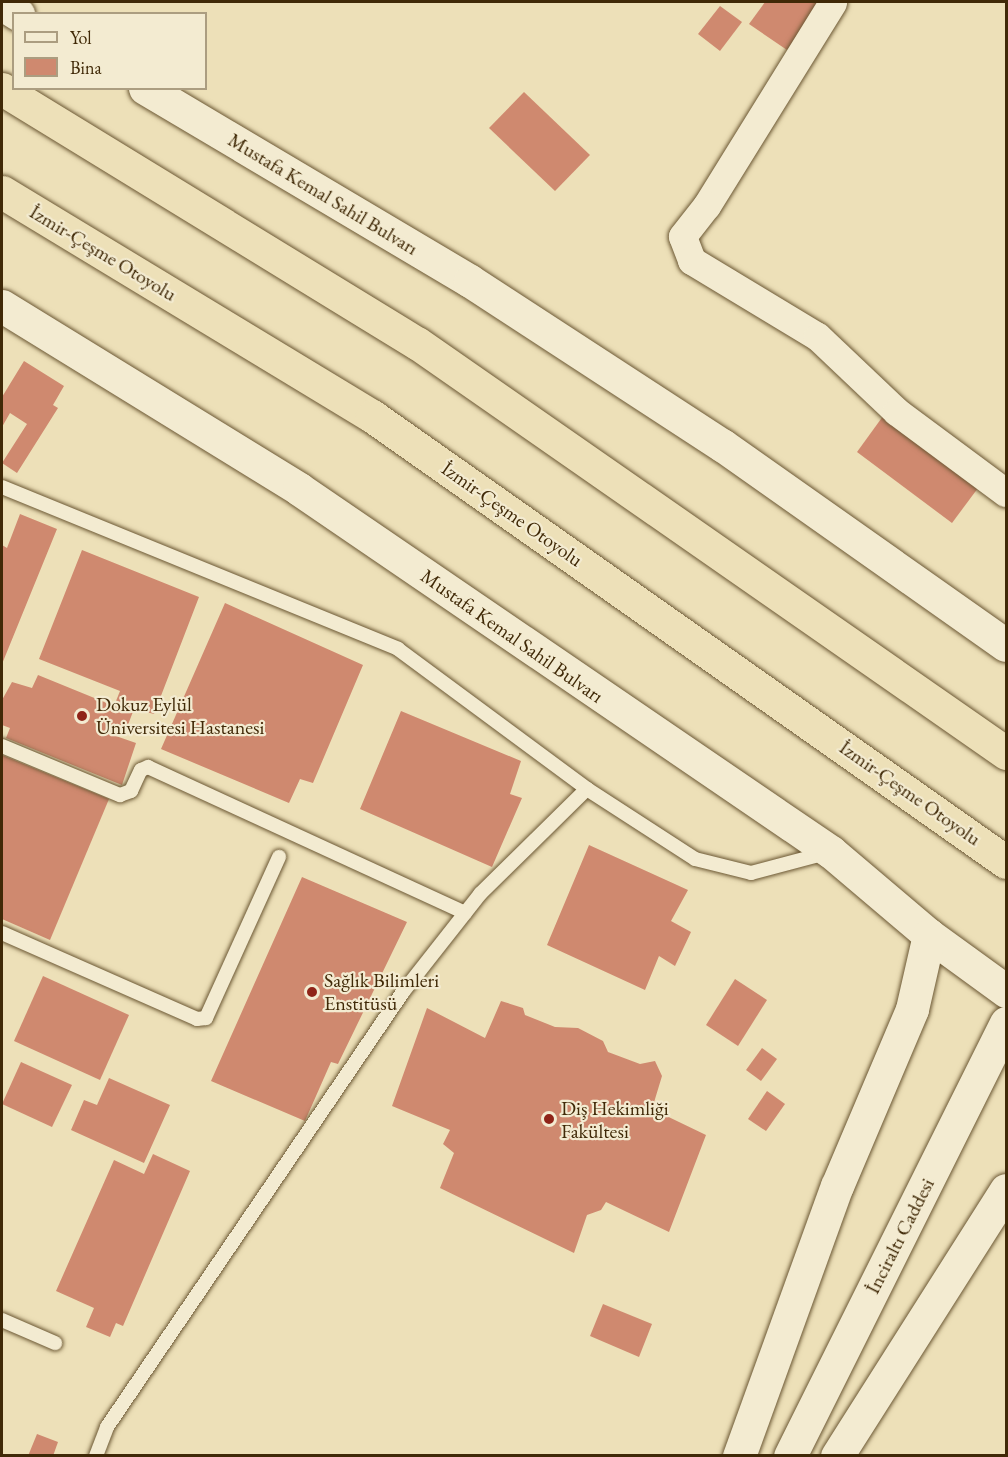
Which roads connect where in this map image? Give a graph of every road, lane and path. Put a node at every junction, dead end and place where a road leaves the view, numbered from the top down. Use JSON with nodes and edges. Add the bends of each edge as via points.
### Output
{"nodes":[{"id":1,"x":833,"y":2,"type":"edge"},
{"id":2,"x":2,"y":4,"type":"edge"},
{"id":3,"x":15,"y":12,"type":"edge"},
{"id":4,"x":2,"y":89,"type":"edge"},
{"id":5,"x":148,"y":90,"type":"edge"},
{"id":6,"x":2,"y":192,"type":"edge"},
{"id":7,"x":2,"y":306,"type":"edge"},
{"id":8,"x":2,"y":488,"type":"edge"},
{"id":9,"x":1006,"y":493,"type":"edge"},
{"id":10,"x":1006,"y":645,"type":"edge"},
{"id":11,"x":2,"y":746,"type":"edge"},
{"id":12,"x":1006,"y":753,"type":"edge"},
{"id":13,"x":587,"y":789,"type":"junction"},
{"id":14,"x":831,"y":852,"type":"junction"},
{"id":15,"x":279,"y":857,"type":"dead end"},
{"id":16,"x":1006,"y":862,"type":"edge"},
{"id":17,"x":465,"y":913,"type":"junction"},
{"id":18,"x":2,"y":933,"type":"edge"},
{"id":19,"x":929,"y":935,"type":"junction"},
{"id":20,"x":1006,"y":991,"type":"edge"},
{"id":21,"x":1002,"y":1032,"type":"edge"},
{"id":22,"x":1006,"y":1190,"type":"edge"},
{"id":23,"x":2,"y":1320,"type":"edge"},
{"id":24,"x":55,"y":1343,"type":"dead end"},
{"id":25,"x":790,"y":1453,"type":"edge"},
{"id":26,"x":96,"y":1455,"type":"edge"},
{"id":27,"x":738,"y":1455,"type":"edge"},
{"id":28,"x":837,"y":1455,"type":"edge"}],
"edges":[{"from":1,"to":9,"type":"street","via":[[707,206],[683,237],[692,261],[818,338],[897,412]]},
{"from":2,"to":3,"type":"main road"},
{"from":4,"to":12,"type":"highway","via":[[417,343]]},
{"from":5,"to":10,"type":"main road","name":"Mustafa Kemal Sahil Bulvarı","via":[[470,281],[722,445]]},
{"from":6,"to":16,"type":"highway","name":"İzmir-Çeşme Otoyolu","via":[[372,416]]},
{"from":7,"to":14,"type":"main road","name":"Mustafa Kemal Sahil Bulvarı","via":[[299,489]]},
{"from":8,"to":13,"type":"lane","via":[[398,649]]},
{"from":11,"to":17,"type":"lane","via":[[120,795],[130,791],[141,770],[148,767]]},
{"from":13,"to":14,"type":"lane","via":[[695,859],[734,870],[751,873]]},
{"from":13,"to":17,"type":"lane"},
{"from":14,"to":19,"type":"main road","name":"Mustafa Kemal Sahil Bulvarı"},
{"from":15,"to":18,"type":"lane","via":[[206,1018],[197,1018]]},
{"from":17,"to":26,"type":"lane","via":[[403,992],[107,1427]]},
{"from":19,"to":20,"type":"main road","name":"Mustafa Kemal Sahil Bulvarı"},
{"from":19,"to":27,"type":"main road","via":[[912,1009],[837,1186]]},
{"from":21,"to":25,"type":"main road","name":"İnciraltı Caddesi"},
{"from":22,"to":28,"type":"main road"},
{"from":23,"to":24,"type":"lane"}]}
